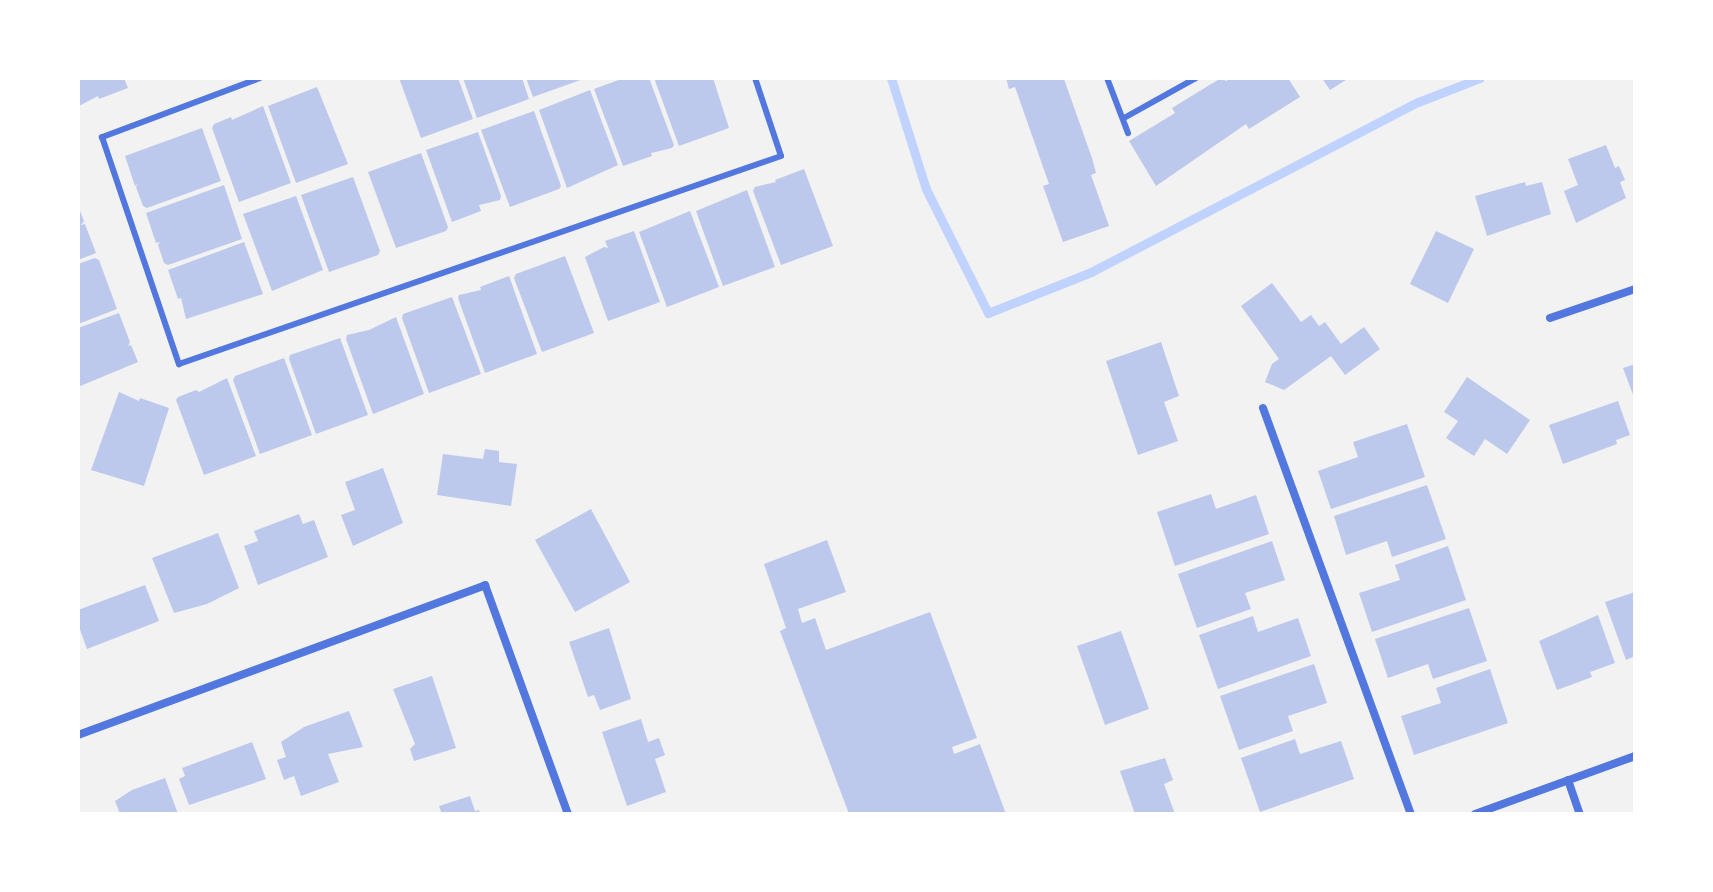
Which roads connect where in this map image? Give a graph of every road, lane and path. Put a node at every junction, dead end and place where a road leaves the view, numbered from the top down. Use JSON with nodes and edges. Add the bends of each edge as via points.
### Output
{"nodes":[{"id":1,"x":260,"y":78,"type":"edge"},
{"id":2,"x":755,"y":78,"type":"edge"},
{"id":3,"x":1107,"y":78,"type":"edge"},
{"id":4,"x":1196,"y":78,"type":"edge"},
{"id":5,"x":1124,"y":118,"type":"junction"},
{"id":6,"x":1128,"y":133,"type":"dead end"},
{"id":7,"x":1635,"y":289,"type":"edge"},
{"id":8,"x":1550,"y":318,"type":"dead end"},
{"id":9,"x":1263,"y":408,"type":"dead end"},
{"id":10,"x":78,"y":735,"type":"edge"},
{"id":11,"x":1635,"y":756,"type":"edge"},
{"id":12,"x":1568,"y":780,"type":"junction"},
{"id":13,"x":568,"y":814,"type":"edge"},
{"id":14,"x":1411,"y":814,"type":"edge"},
{"id":15,"x":1475,"y":814,"type":"edge"},
{"id":16,"x":1580,"y":814,"type":"edge"}],
"edges":[{"from":1,"to":2,"type":"lane","via":[[102,137],[179,364],[781,156]]},
{"from":3,"to":5,"type":"lane"},
{"from":4,"to":5,"type":"lane"},
{"from":5,"to":6,"type":"lane"},
{"from":7,"to":8,"type":"street"},
{"from":9,"to":14,"type":"street"},
{"from":10,"to":13,"type":"street","via":[[485,585]]},
{"from":11,"to":12,"type":"street"},
{"from":12,"to":15,"type":"street"},
{"from":12,"to":16,"type":"street"}]}
